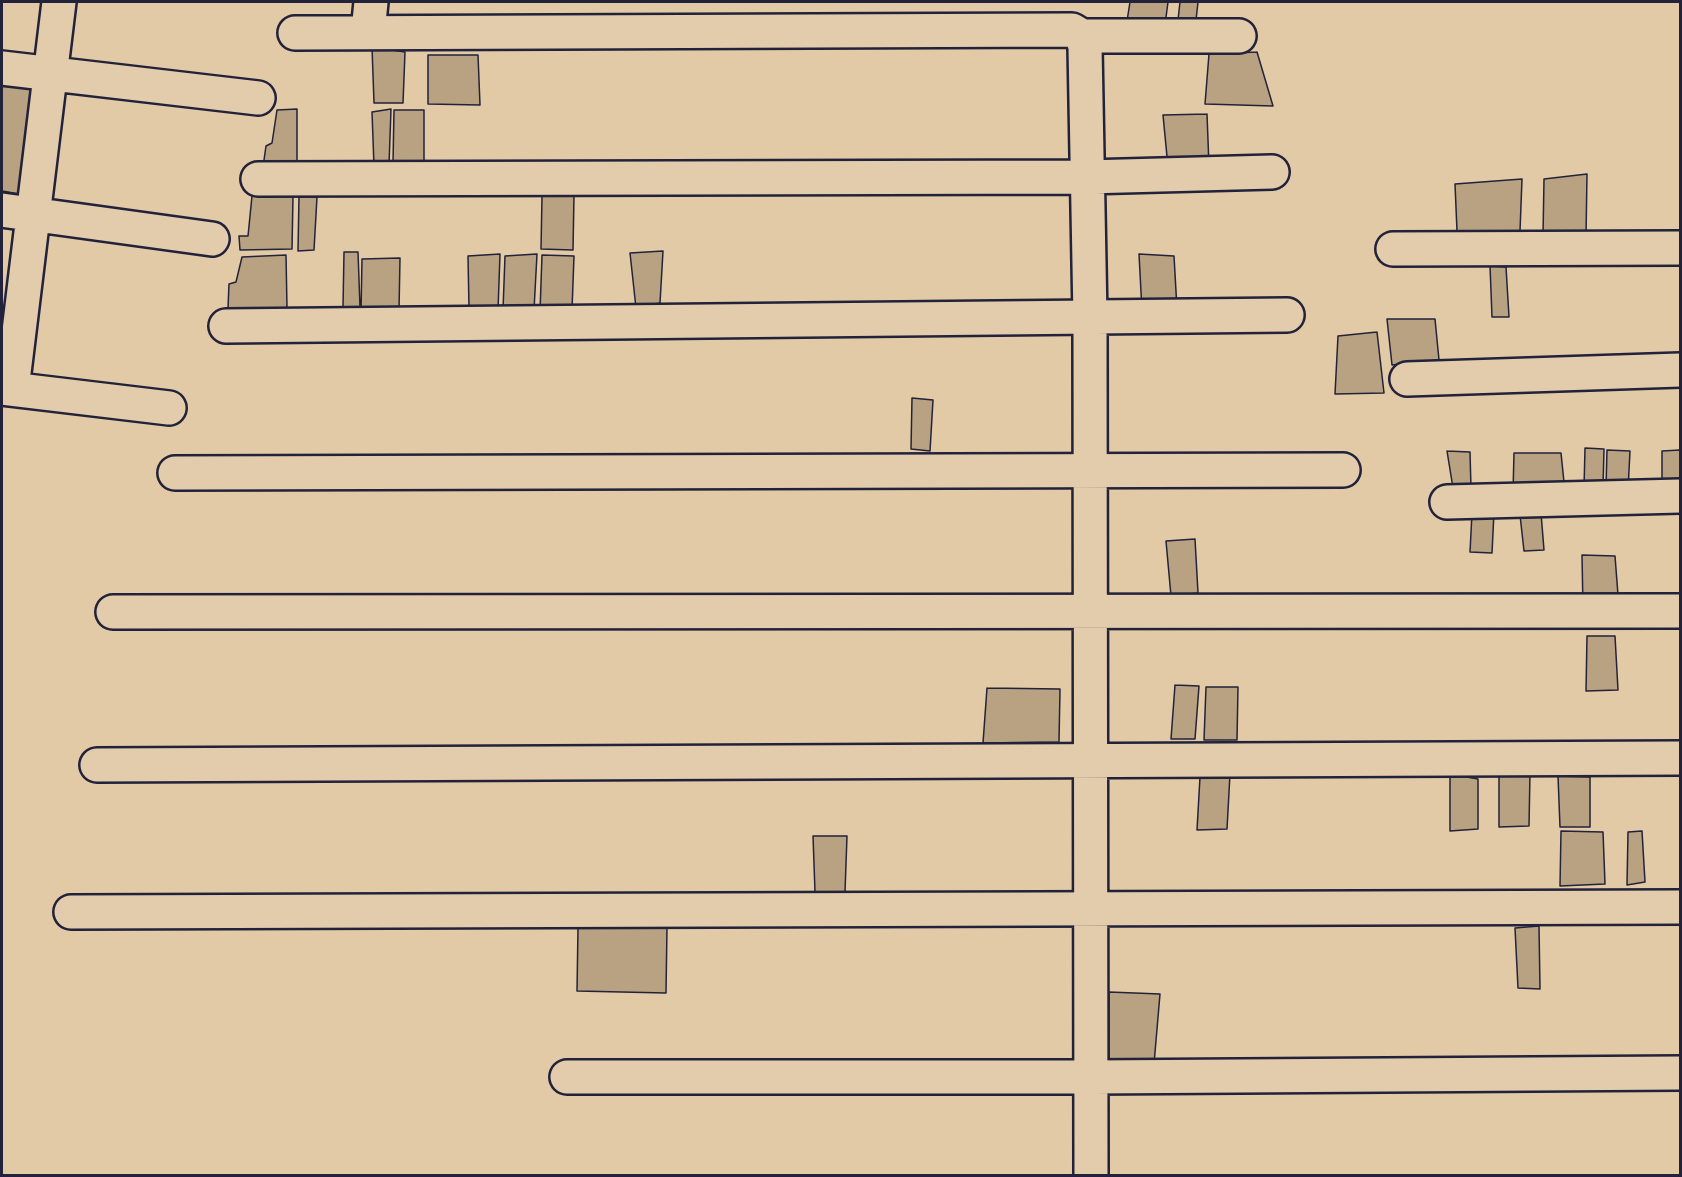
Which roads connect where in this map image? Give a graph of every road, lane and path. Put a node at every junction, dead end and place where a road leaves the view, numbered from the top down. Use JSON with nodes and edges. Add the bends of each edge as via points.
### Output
{"nodes":[{"id":1,"x":59,"y":2,"type":"edge"},
{"id":2,"x":370,"y":17,"type":"edge"},
{"id":3,"x":295,"y":33,"type":"dead end"},
{"id":4,"x":1082,"y":36,"type":"junction"},
{"id":5,"x":1239,"y":36,"type":"dead end"},
{"id":6,"x":2,"y":68,"type":"edge"},
{"id":7,"x":51,"y":74,"type":"junction"},
{"id":8,"x":258,"y":98,"type":"dead end"},
{"id":9,"x":1272,"y":172,"type":"dead end"},
{"id":10,"x":1086,"y":177,"type":"junction"},
{"id":11,"x":258,"y":179,"type":"dead end"},
{"id":12,"x":2,"y":210,"type":"edge"},
{"id":13,"x":34,"y":215,"type":"junction"},
{"id":14,"x":212,"y":239,"type":"dead end"},
{"id":15,"x":1680,"y":248,"type":"edge"},
{"id":16,"x":1393,"y":249,"type":"dead end"},
{"id":17,"x":1287,"y":315,"type":"dead end"},
{"id":18,"x":1090,"y":318,"type":"junction"},
{"id":19,"x":226,"y":326,"type":"dead end"},
{"id":20,"x":1680,"y":370,"type":"edge"},
{"id":21,"x":1407,"y":379,"type":"dead end"},
{"id":22,"x":7,"y":388,"type":"edge"},
{"id":23,"x":169,"y":408,"type":"dead end"},
{"id":24,"x":1090,"y":471,"type":"junction"},
{"id":25,"x":1343,"y":471,"type":"dead end"},
{"id":26,"x":175,"y":473,"type":"dead end"},
{"id":27,"x":1680,"y":496,"type":"edge"},
{"id":28,"x":1447,"y":502,"type":"dead end"},
{"id":29,"x":1680,"y":611,"type":"edge"},
{"id":30,"x":113,"y":612,"type":"dead end"},
{"id":31,"x":1091,"y":612,"type":"junction"},
{"id":32,"x":1680,"y":758,"type":"edge"},
{"id":33,"x":1092,"y":759,"type":"junction"},
{"id":34,"x":97,"y":765,"type":"dead end"},
{"id":35,"x":1680,"y":907,"type":"edge"},
{"id":36,"x":1092,"y":909,"type":"junction"},
{"id":37,"x":71,"y":912,"type":"dead end"},
{"id":38,"x":1680,"y":1073,"type":"edge"},
{"id":39,"x":567,"y":1077,"type":"dead end"},
{"id":40,"x":1093,"y":1077,"type":"junction"},
{"id":41,"x":1091,"y":1176,"type":"edge"}],
"edges":[{"from":1,"to":7,"type":"street"},
{"from":2,"to":3,"type":"street"},
{"from":2,"to":4,"type":"street","via":[[1072,30]]},
{"from":4,"to":5,"type":"street"},
{"from":4,"to":10,"type":"street"},
{"from":6,"to":7,"type":"street"},
{"from":7,"to":8,"type":"street"},
{"from":7,"to":13,"type":"street"},
{"from":9,"to":10,"type":"street"},
{"from":10,"to":11,"type":"street"},
{"from":10,"to":18,"type":"street"},
{"from":12,"to":13,"type":"street"},
{"from":13,"to":14,"type":"street"},
{"from":13,"to":22,"type":"street"},
{"from":15,"to":16,"type":"street"},
{"from":17,"to":18,"type":"street"},
{"from":18,"to":19,"type":"street"},
{"from":18,"to":24,"type":"street"},
{"from":20,"to":21,"type":"street"},
{"from":22,"to":23,"type":"street"},
{"from":24,"to":25,"type":"street"},
{"from":24,"to":26,"type":"street"},
{"from":24,"to":31,"type":"street"},
{"from":27,"to":28,"type":"street"},
{"from":29,"to":31,"type":"street"},
{"from":30,"to":31,"type":"street"},
{"from":31,"to":33,"type":"street"},
{"from":32,"to":33,"type":"street"},
{"from":33,"to":34,"type":"street"},
{"from":33,"to":36,"type":"street"},
{"from":35,"to":36,"type":"street"},
{"from":36,"to":37,"type":"street"},
{"from":36,"to":40,"type":"street"},
{"from":38,"to":40,"type":"street"},
{"from":39,"to":40,"type":"street"},
{"from":40,"to":41,"type":"street"}]}
